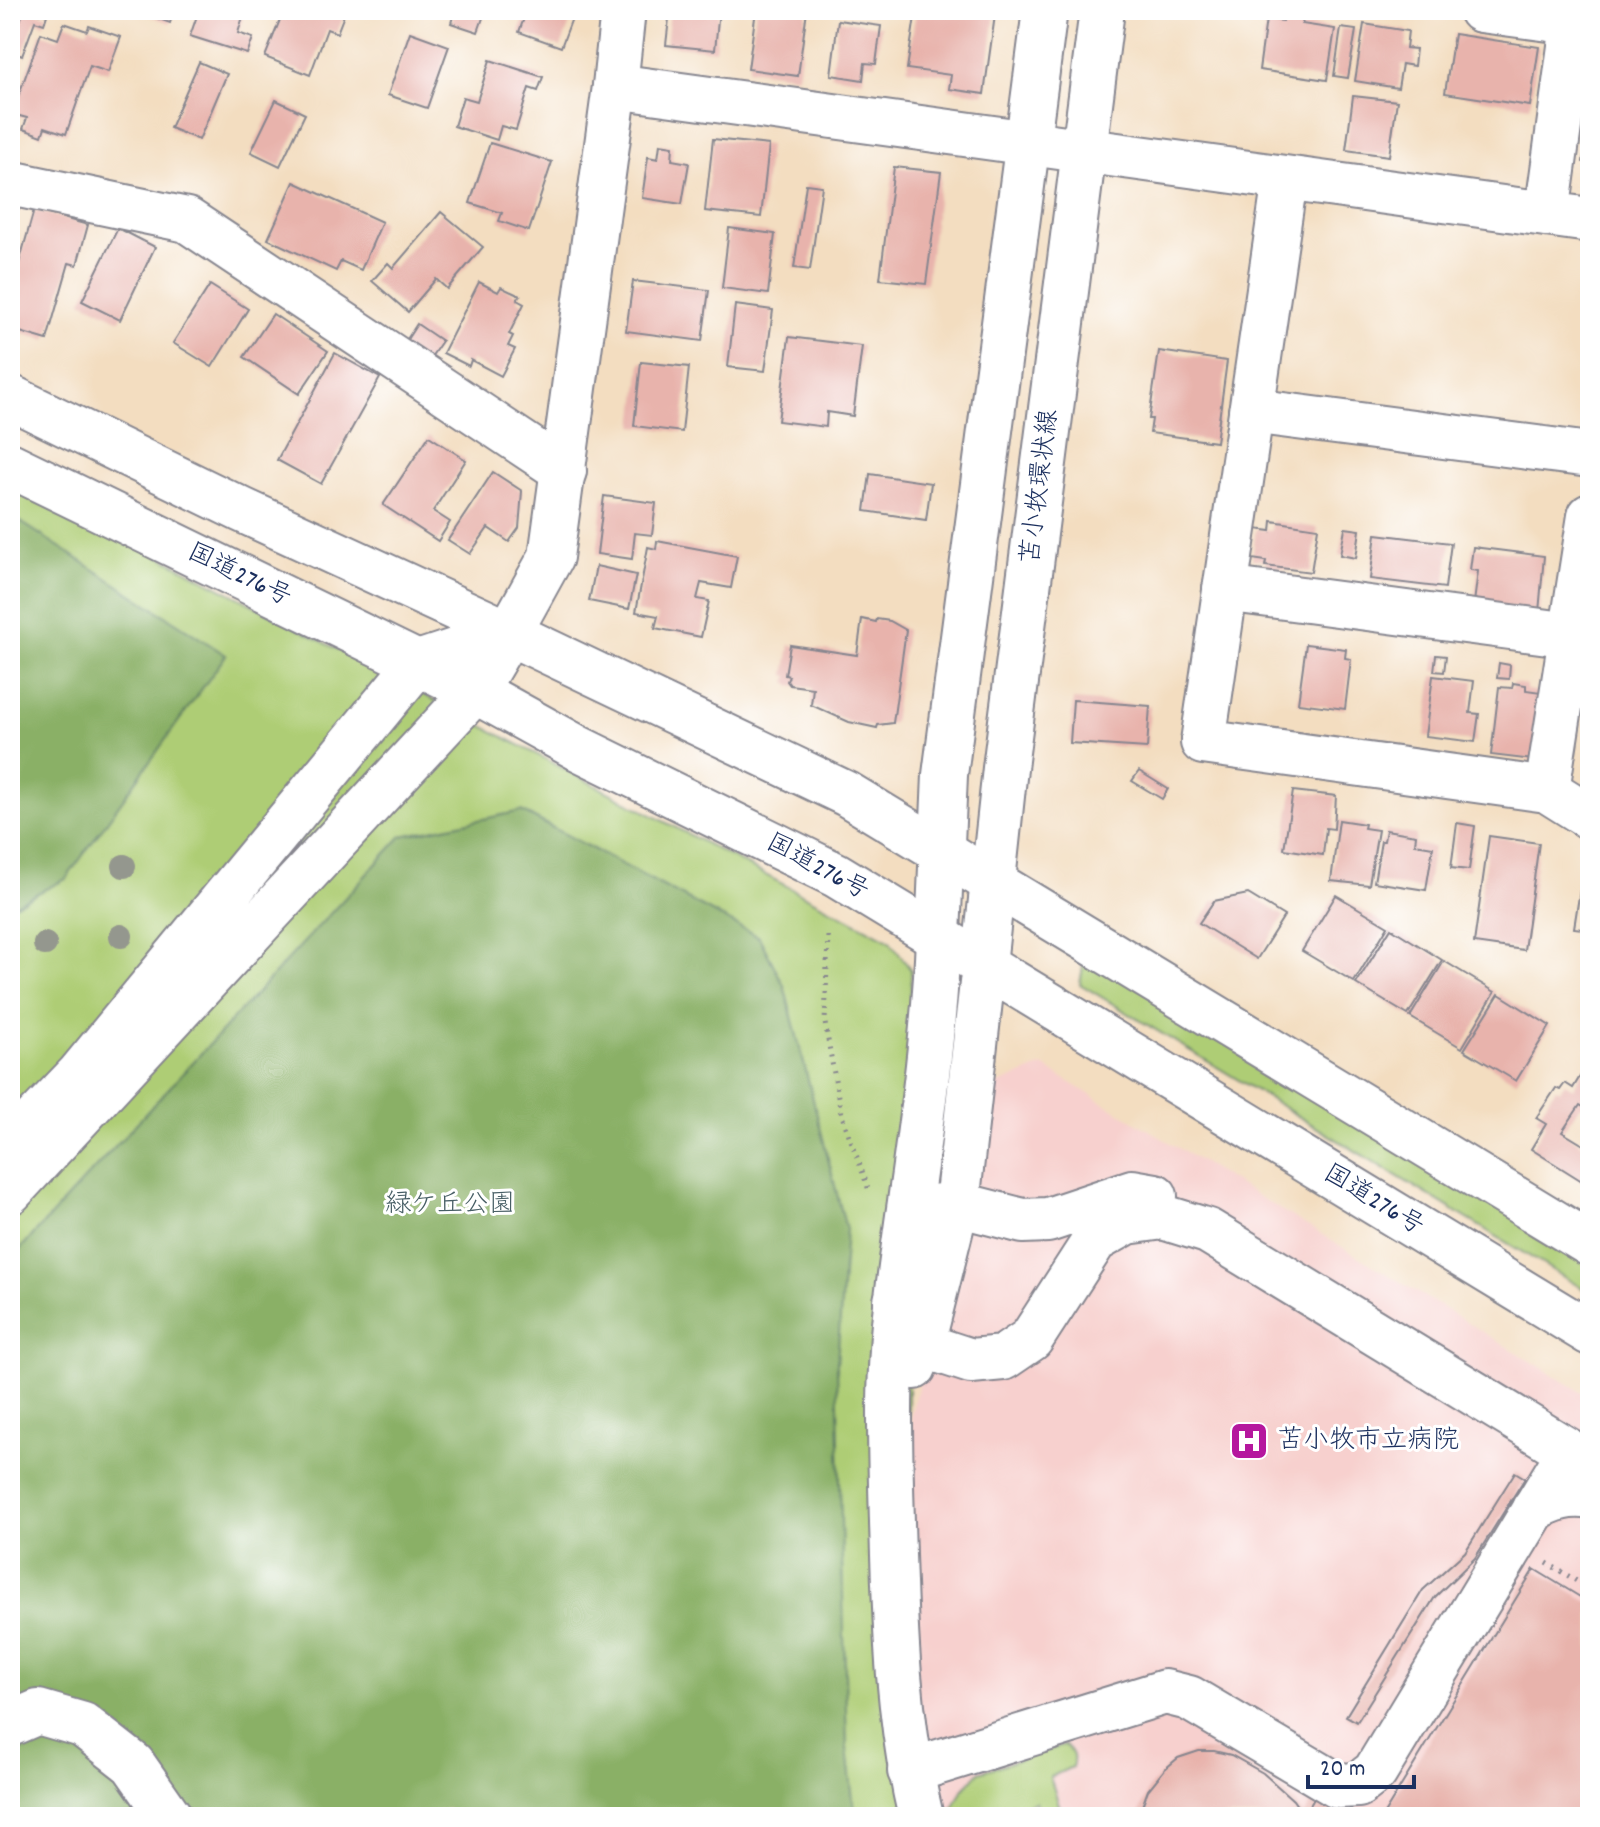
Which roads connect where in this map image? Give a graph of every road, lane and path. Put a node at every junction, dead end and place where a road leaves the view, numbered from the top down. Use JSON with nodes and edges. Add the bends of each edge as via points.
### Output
{"nodes":[{"id":1,"x":623,"y":10,"type":"edge"},
{"id":2,"x":1045,"y":10,"type":"edge"},
{"id":3,"x":1102,"y":10,"type":"edge"},
{"id":4,"x":1481,"y":10,"type":"edge"},
{"id":5,"x":1574,"y":16,"type":"edge"},
{"id":6,"x":615,"y":86,"type":"junction"},
{"id":7,"x":1026,"y":141,"type":"junction"},
{"id":8,"x":1084,"y":149,"type":"junction"},
{"id":9,"x":1285,"y":179,"type":"junction"},
{"id":10,"x":10,"y":183,"type":"edge"},
{"id":11,"x":1547,"y":214,"type":"junction"},
{"id":12,"x":1590,"y":220,"type":"edge"},
{"id":13,"x":10,"y":397,"type":"edge"},
{"id":14,"x":1251,"y":411,"type":"junction"},
{"id":15,"x":1590,"y":455,"type":"edge"},
{"id":16,"x":10,"y":465,"type":"edge"},
{"id":17,"x":564,"y":471,"type":"junction"},
{"id":18,"x":1590,"y":516,"type":"edge"},
{"id":19,"x":1225,"y":589,"type":"junction"},
{"id":20,"x":509,"y":633,"type":"junction"},
{"id":21,"x":1571,"y":635,"type":"junction"},
{"id":22,"x":418,"y":663,"type":"junction"},
{"id":23,"x":475,"y":691,"type":"junction"},
{"id":24,"x":1547,"y":790,"type":"junction"},
{"id":25,"x":1590,"y":817,"type":"edge"},
{"id":26,"x":941,"y":853,"type":"junction"},
{"id":27,"x":992,"y":884,"type":"junction"},
{"id":28,"x":828,"y":936,"type":"dead end"},
{"id":29,"x":938,"y":936,"type":"junction"},
{"id":30,"x":984,"y":965,"type":"junction"},
{"id":31,"x":10,"y":1146,"type":"edge"},
{"id":32,"x":10,"y":1192,"type":"edge"},
{"id":33,"x":873,"y":1202,"type":"dead end"},
{"id":34,"x":957,"y":1204,"type":"junction"},
{"id":35,"x":1208,"y":1231,"type":"junction"},
{"id":36,"x":1590,"y":1244,"type":"edge"},
{"id":37,"x":903,"y":1257,"type":"junction"},
{"id":38,"x":896,"y":1301,"type":"junction"},
{"id":39,"x":1590,"y":1333,"type":"edge"},
{"id":40,"x":922,"y":1345,"type":"junction"},
{"id":41,"x":890,"y":1429,"type":"junction"},
{"id":42,"x":1580,"y":1458,"type":"edge"},
{"id":43,"x":1590,"y":1497,"type":"edge"},
{"id":44,"x":1534,"y":1509,"type":"junction"},
{"id":45,"x":10,"y":1724,"type":"edge"},
{"id":46,"x":910,"y":1771,"type":"junction"},
{"id":47,"x":170,"y":1817,"type":"edge"},
{"id":48,"x":921,"y":1817,"type":"edge"}],
"edges":[{"from":1,"to":6,"type":"main road"},
{"from":2,"to":7,"type":"main road"},
{"from":3,"to":8,"type":"main road","name":"苫小牧環状線"},
{"from":4,"to":5,"type":"main road"},
{"from":5,"to":11,"type":"main road"},
{"from":6,"to":7,"type":"main road"},
{"from":6,"to":17,"type":"main road"},
{"from":7,"to":8,"type":"main road"},
{"from":7,"to":26,"type":"main road","via":[[945,775]]},
{"from":8,"to":9,"type":"main road"},
{"from":8,"to":27,"type":"main road","name":"苫小牧環状線"},
{"from":9,"to":11,"type":"main road"},
{"from":9,"to":14,"type":"main road"},
{"from":10,"to":17,"type":"main road","via":[[187,220]]},
{"from":11,"to":12,"type":"main road"},
{"from":13,"to":20,"type":"main road"},
{"from":14,"to":15,"type":"main road"},
{"from":14,"to":19,"type":"main road"},
{"from":16,"to":22,"type":"main road","name":"国道276号"},
{"from":17,"to":20,"type":"main road","via":[[551,557]]},
{"from":18,"to":21,"type":"main road"},
{"from":19,"to":21,"type":"main road"},
{"from":19,"to":24,"type":"main road","via":[[1203,742]]},
{"from":20,"to":22,"type":"main road"},
{"from":20,"to":23,"type":"main road"},
{"from":20,"to":26,"type":"main road","via":[[822,782]]},
{"from":21,"to":24,"type":"main road"},
{"from":22,"to":23,"type":"main road","name":"国道276号"},
{"from":22,"to":31,"type":"main road","via":[[79,1074]]},
{"from":23,"to":29,"type":"main road","name":"国道276号","via":[[578,748],[836,875]]},
{"from":23,"to":32,"type":"main road"},
{"from":24,"to":25,"type":"main road"},
{"from":26,"to":27,"type":"main road"},
{"from":26,"to":29,"type":"main road"},
{"from":27,"to":30,"type":"main road","name":"苫小牧環状線"},
{"from":27,"to":36,"type":"main road"},
{"from":28,"to":33,"type":"path","via":[[825,1023],[841,1113]]},
{"from":29,"to":30,"type":"main road","name":"国道276号"},
{"from":29,"to":37,"type":"main road","via":[[932,1046]]},
{"from":30,"to":34,"type":"main road","name":"苫小牧環状線"},
{"from":30,"to":39,"type":"main road","name":"国道276号"},
{"from":34,"to":35,"type":"main road","via":[[1023,1221],[1048,1220],[1132,1192],[1184,1204]]},
{"from":34,"to":37,"type":"main road","via":[[932,1207]]},
{"from":34,"to":40,"type":"main road","name":"苫小牧環状線"},
{"from":35,"to":40,"type":"main road","via":[[1163,1217],[1127,1222],[1095,1240],[1031,1339],[1003,1358],[971,1361]]},
{"from":35,"to":42,"type":"main road"},
{"from":37,"to":38,"type":"main road"},
{"from":38,"to":40,"type":"main road","via":[[907,1335]]},
{"from":38,"to":41,"type":"main road"},
{"from":40,"to":41,"type":"main road","name":"苫小牧環状線"},
{"from":41,"to":46,"type":"main road","via":[[897,1674]]},
{"from":42,"to":44,"type":"main road"},
{"from":43,"to":44,"type":"main road","via":[[1576,1494]]},
{"from":44,"to":46,"type":"main road","via":[[1375,1772],[1358,1785],[1338,1786],[1189,1698],[1165,1692]]},
{"from":45,"to":47,"type":"main road","via":[[38,1712],[83,1725],[133,1764]]},
{"from":46,"to":48,"type":"main road"}]}
